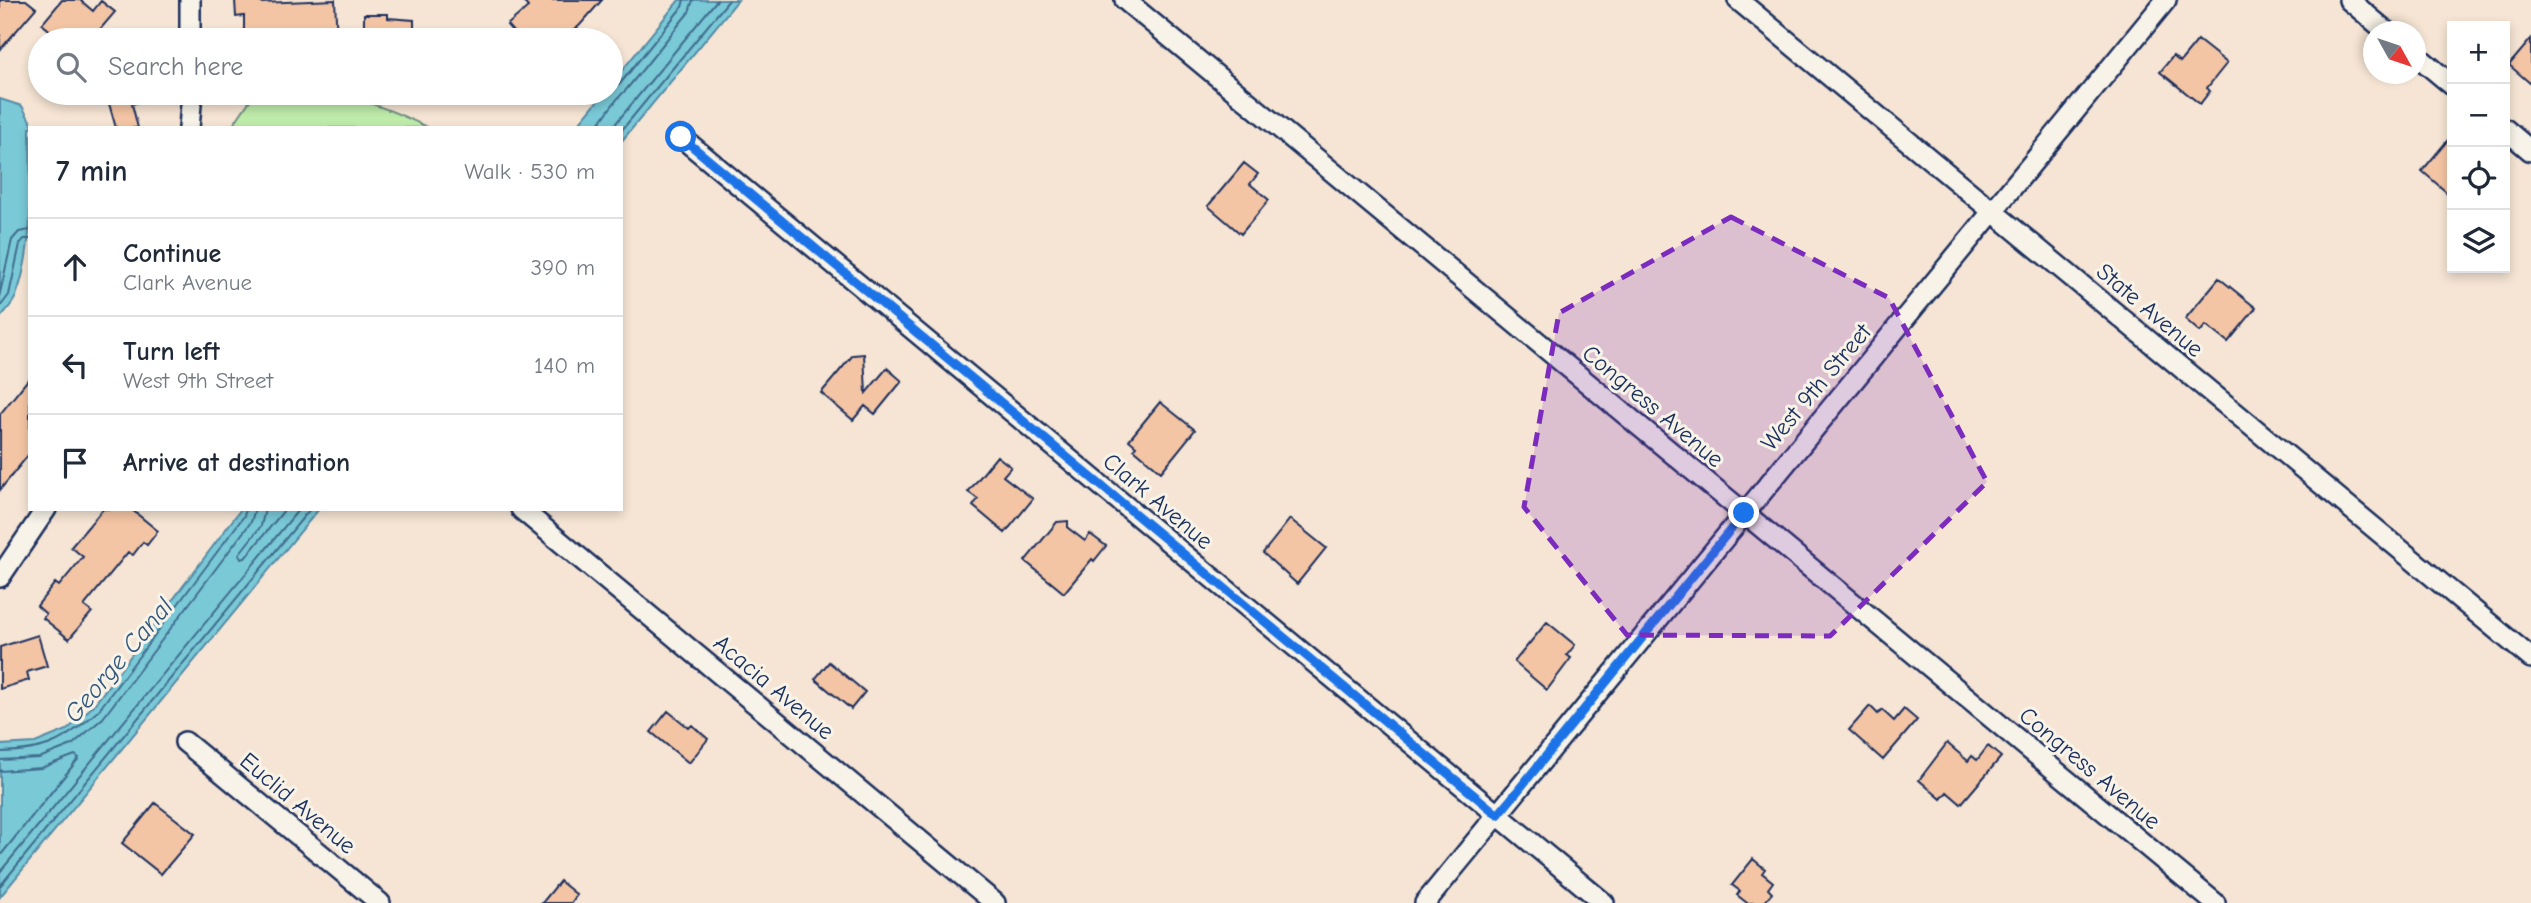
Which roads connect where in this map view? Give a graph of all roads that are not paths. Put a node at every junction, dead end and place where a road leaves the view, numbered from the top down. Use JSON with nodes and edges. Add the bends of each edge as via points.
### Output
{"nodes":[{"id":1,"x":190,"y":0,"type":"edge"},
{"id":2,"x":1125,"y":0,"type":"edge"},
{"id":3,"x":1738,"y":0,"type":"edge"},
{"id":4,"x":2166,"y":0,"type":"edge"},
{"id":5,"x":2349,"y":0,"type":"edge"},
{"id":6,"x":2374,"y":21,"type":"edge"},
{"id":7,"x":190,"y":28,"type":"edge"},
{"id":8,"x":2426,"y":63,"type":"edge"},
{"id":9,"x":2451,"y":84,"type":"edge"},
{"id":10,"x":191,"y":105,"type":"edge"},
{"id":11,"x":189,"y":126,"type":"edge"},
{"id":12,"x":2510,"y":133,"type":"edge"},
{"id":13,"x":681,"y":137,"type":"dead end"},
{"id":14,"x":2531,"y":151,"type":"edge"},
{"id":15,"x":1992,"y":211,"type":"junction"},
{"id":16,"x":45,"y":511,"type":"edge"},
{"id":17,"x":523,"y":511,"type":"edge"},
{"id":18,"x":1744,"y":513,"type":"junction"},
{"id":19,"x":0,"y":577,"type":"edge"},
{"id":20,"x":2531,"y":658,"type":"edge"},
{"id":21,"x":185,"y":742,"type":"dead end"},
{"id":22,"x":1498,"y":815,"type":"junction"},
{"id":23,"x":380,"y":903,"type":"edge"},
{"id":24,"x":995,"y":903,"type":"edge"},
{"id":25,"x":1424,"y":903,"type":"edge"},
{"id":26,"x":1604,"y":903,"type":"edge"},
{"id":27,"x":2215,"y":903,"type":"edge"}],
"edges":[{"from":1,"to":7,"type":"street"},
{"from":2,"to":18,"type":"street","name":"Congress Avenue"},
{"from":3,"to":15,"type":"street","name":"State Avenue"},
{"from":4,"to":15,"type":"street","name":"West 9th Street"},
{"from":5,"to":6,"type":"street"},
{"from":8,"to":9,"type":"street"},
{"from":10,"to":11,"type":"street"},
{"from":12,"to":14,"type":"street"},
{"from":13,"to":22,"type":"street","name":"Clark Avenue"},
{"from":15,"to":18,"type":"street","name":"West 9th Street"},
{"from":15,"to":20,"type":"street","name":"State Avenue"},
{"from":16,"to":19,"type":"street"},
{"from":17,"to":24,"type":"street","name":"Acacia Avenue"},
{"from":18,"to":22,"type":"street","name":"West 9th Street"},
{"from":18,"to":27,"type":"street","name":"Congress Avenue"},
{"from":21,"to":23,"type":"street","name":"Euclid Avenue"},
{"from":22,"to":25,"type":"street","name":"West 9th Street"},
{"from":22,"to":26,"type":"street","name":"Clark Avenue"}]}
